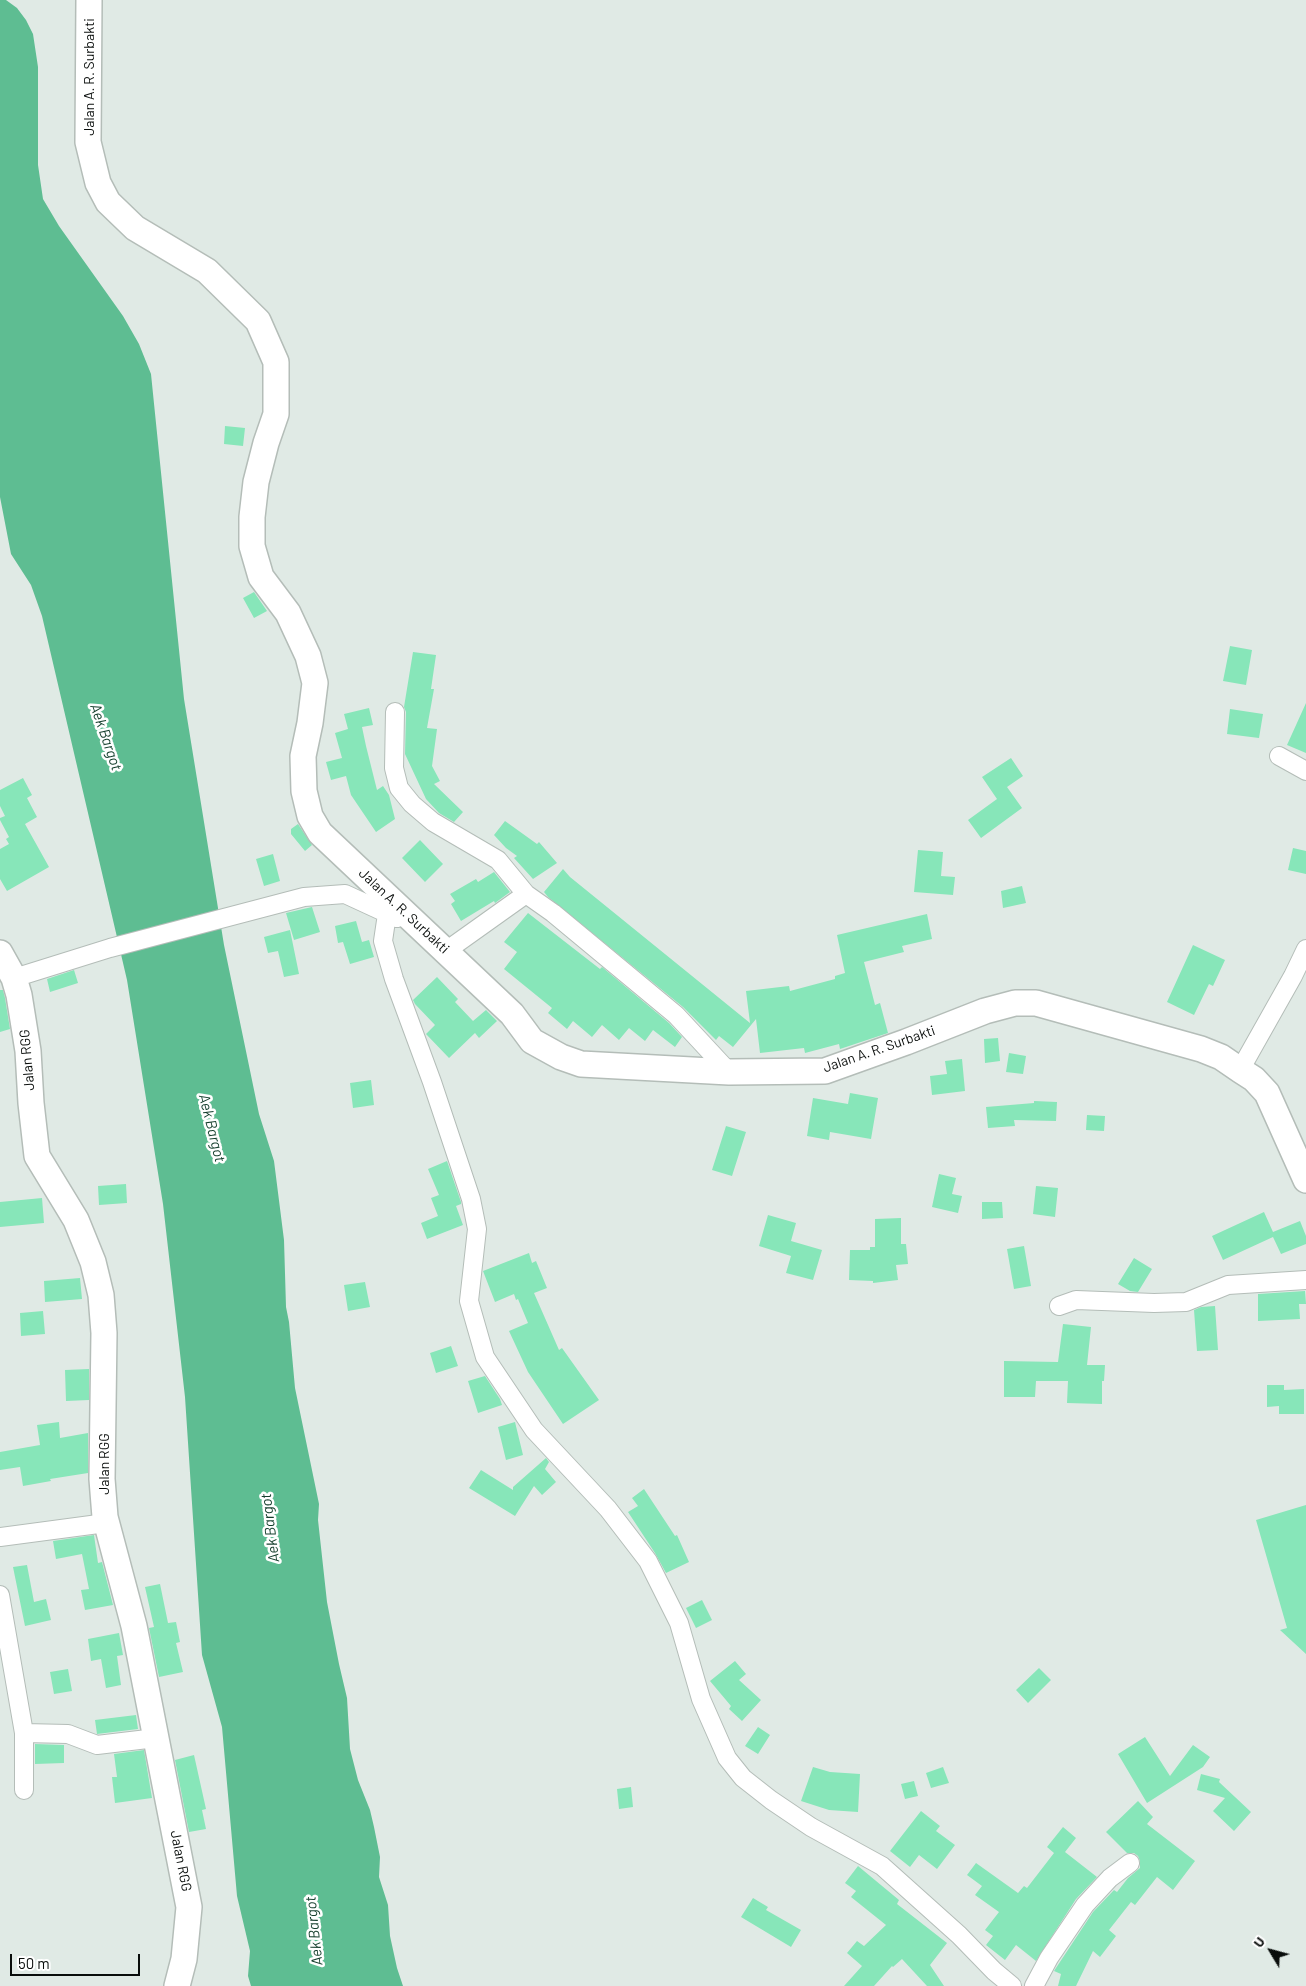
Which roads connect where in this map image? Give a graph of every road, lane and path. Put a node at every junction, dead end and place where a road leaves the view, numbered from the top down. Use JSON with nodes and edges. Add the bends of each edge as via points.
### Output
{"nodes":[{"id":1,"x":89,"y":0,"type":"edge"},
{"id":2,"x":395,"y":712,"type":"dead end"},
{"id":3,"x":1279,"y":756,"type":"dead end"},
{"id":4,"x":1306,"y":771,"type":"edge"},
{"id":5,"x":526,"y":894,"type":"junction"},
{"id":6,"x":387,"y":914,"type":"junction"},
{"id":7,"x":419,"y":926,"type":"junction"},
{"id":8,"x":1306,"y":949,"type":"edge"},
{"id":9,"x":446,"y":951,"type":"junction"},
{"id":10,"x":0,"y":953,"type":"edge"},
{"id":11,"x":14,"y":978,"type":"junction"},
{"id":12,"x":1240,"y":1070,"type":"junction"},
{"id":13,"x":729,"y":1072,"type":"junction"},
{"id":14,"x":1306,"y":1180,"type":"edge"},
{"id":15,"x":1306,"y":1280,"type":"edge"},
{"id":16,"x":1058,"y":1306,"type":"dead end"},
{"id":17,"x":106,"y":1523,"type":"junction"},
{"id":18,"x":0,"y":1537,"type":"edge"},
{"id":19,"x":0,"y":1595,"type":"edge"},
{"id":20,"x":24,"y":1732,"type":"junction"},
{"id":21,"x":156,"y":1738,"type":"junction"},
{"id":22,"x":24,"y":1790,"type":"dead end"},
{"id":23,"x":1130,"y":1863,"type":"dead end"},
{"id":24,"x":178,"y":1986,"type":"edge"},
{"id":25,"x":1012,"y":1986,"type":"edge"},
{"id":26,"x":1034,"y":1986,"type":"edge"}],
"edges":[{"from":1,"to":7,"type":"main road","name":"Jalan A. R. Surbakti","via":[[88,142],[98,183],[108,202],[135,228],[207,271],[258,321],[276,362],[276,414],[256,482],[252,546],[261,577],[288,613],[308,656],[315,683],[303,756],[304,791],[310,816],[320,833]]},
{"from":2,"to":5,"type":"street","via":[[394,768],[399,788],[433,822],[498,860]]},
{"from":3,"to":4,"type":"street"},
{"from":5,"to":9,"type":"street"},
{"from":5,"to":13,"type":"street","via":[[553,912],[676,1015]]},
{"from":6,"to":7,"type":"street"},
{"from":6,"to":11,"type":"street","via":[[345,894],[304,897],[110,948]]},
{"from":6,"to":25,"type":"street","via":[[383,941],[394,979],[471,1199],[477,1229],[469,1301],[486,1357],[534,1430],[608,1509],[648,1561],[679,1623],[700,1699],[727,1758],[743,1778],[811,1827],[882,1866]]},
{"from":7,"to":9,"type":"main road","name":"Jalan A. R. Surbakti"},
{"from":8,"to":12,"type":"street"},
{"from":9,"to":13,"type":"main road","name":"Jalan A. R. Surbakti","via":[[512,1014],[532,1041],[561,1058],[581,1064]]},
{"from":10,"to":11,"type":"main road","name":"Jalan RGG"},
{"from":11,"to":17,"type":"main road","name":"Jalan RGG","via":[[28,1051],[37,1156],[76,1220],[93,1262],[101,1295],[104,1333],[102,1479]]},
{"from":12,"to":13,"type":"main road","name":"Jalan A. R. Surbakti","via":[[1201,1049],[1036,1003],[1015,1003],[985,1011],[824,1071]]},
{"from":12,"to":14,"type":"main road","name":"Jalan A. R. Surbakti","via":[[1254,1079],[1266,1093]]},
{"from":15,"to":16,"type":"street","via":[[1228,1285],[1186,1302],[1076,1300]]},
{"from":17,"to":18,"type":"street"},
{"from":17,"to":21,"type":"main road","name":"Jalan RGG","via":[[134,1626]]},
{"from":19,"to":20,"type":"street"},
{"from":20,"to":21,"type":"street","via":[[68,1734],[97,1745]]},
{"from":20,"to":22,"type":"street"},
{"from":21,"to":24,"type":"main road","name":"Jalan RGG","via":[[189,1908]]},
{"from":23,"to":26,"type":"street","via":[[1103,1884],[1085,1905]]}]}
